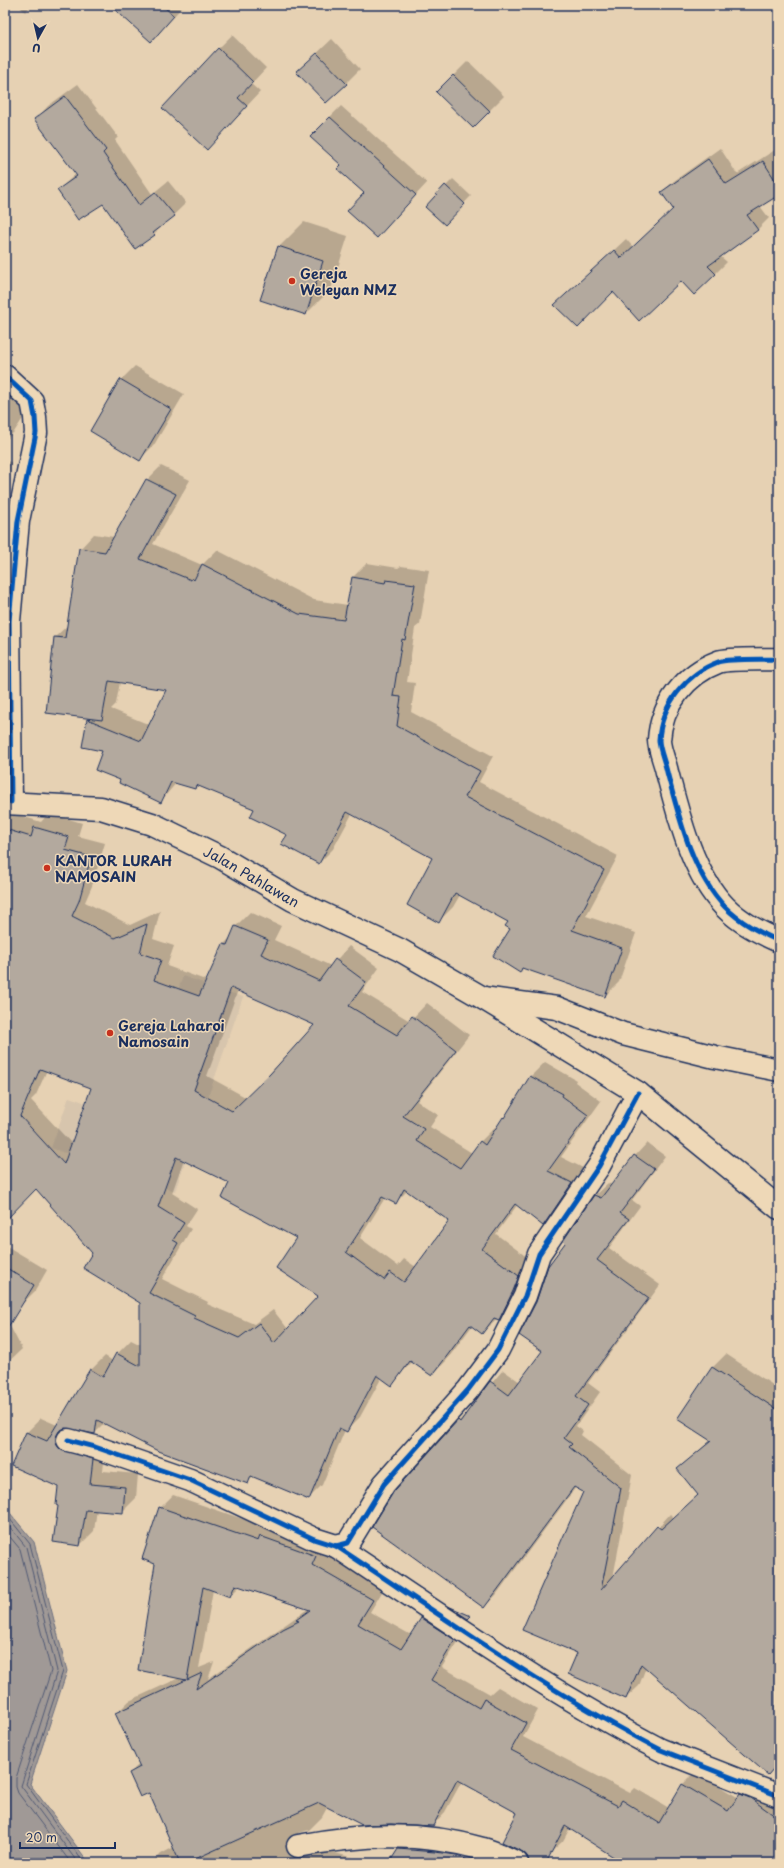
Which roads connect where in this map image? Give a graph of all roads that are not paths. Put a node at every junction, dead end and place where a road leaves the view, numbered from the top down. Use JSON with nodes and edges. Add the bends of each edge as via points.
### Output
{"nodes":[{"id":1,"x":5,"y":376,"type":"edge"},
{"id":2,"x":779,"y":659,"type":"edge"},
{"id":3,"x":8,"y":803,"type":"edge"},
{"id":4,"x":779,"y":941,"type":"edge"},
{"id":5,"x":483,"y":998,"type":"junction"},
{"id":6,"x":779,"y":1070,"type":"edge"},
{"id":7,"x":638,"y":1093,"type":"junction"},
{"id":8,"x":779,"y":1208,"type":"edge"},
{"id":9,"x":68,"y":1440,"type":"dead end"},
{"id":10,"x":336,"y":1546,"type":"junction"},
{"id":11,"x":779,"y":1796,"type":"edge"},
{"id":12,"x":298,"y":1846,"type":"dead end"},
{"id":13,"x":517,"y":1863,"type":"edge"}],
"edges":[{"from":1,"to":3,"type":"main road","via":[[32,401],[36,433],[18,521],[9,621]]},
{"from":2,"to":4,"type":"main road","via":[[720,662],[701,671],[679,689],[664,714],[659,741],[681,826],[705,880],[725,907],[752,928]]},
{"from":3,"to":5,"type":"main road","name":"Jalan Pahlawan","via":[[102,808],[152,824],[220,857],[293,900],[400,950]]},
{"from":5,"to":6,"type":"main road","via":[[557,1008],[623,1034]]},
{"from":5,"to":7,"type":"main road","name":"Jalan Pahlawan"},
{"from":7,"to":8,"type":"main road","name":"Jalan Pahlawan"},
{"from":7,"to":10,"type":"main road","via":[[599,1166],[538,1254],[525,1296],[498,1350],[468,1390],[384,1484],[348,1543]]},
{"from":9,"to":10,"type":"main road","via":[[190,1480],[314,1539]]},
{"from":10,"to":11,"type":"main road","via":[[567,1697],[644,1741]]},
{"from":12,"to":13,"type":"main road","via":[[325,1841],[399,1835],[456,1842],[477,1847]]}]}
